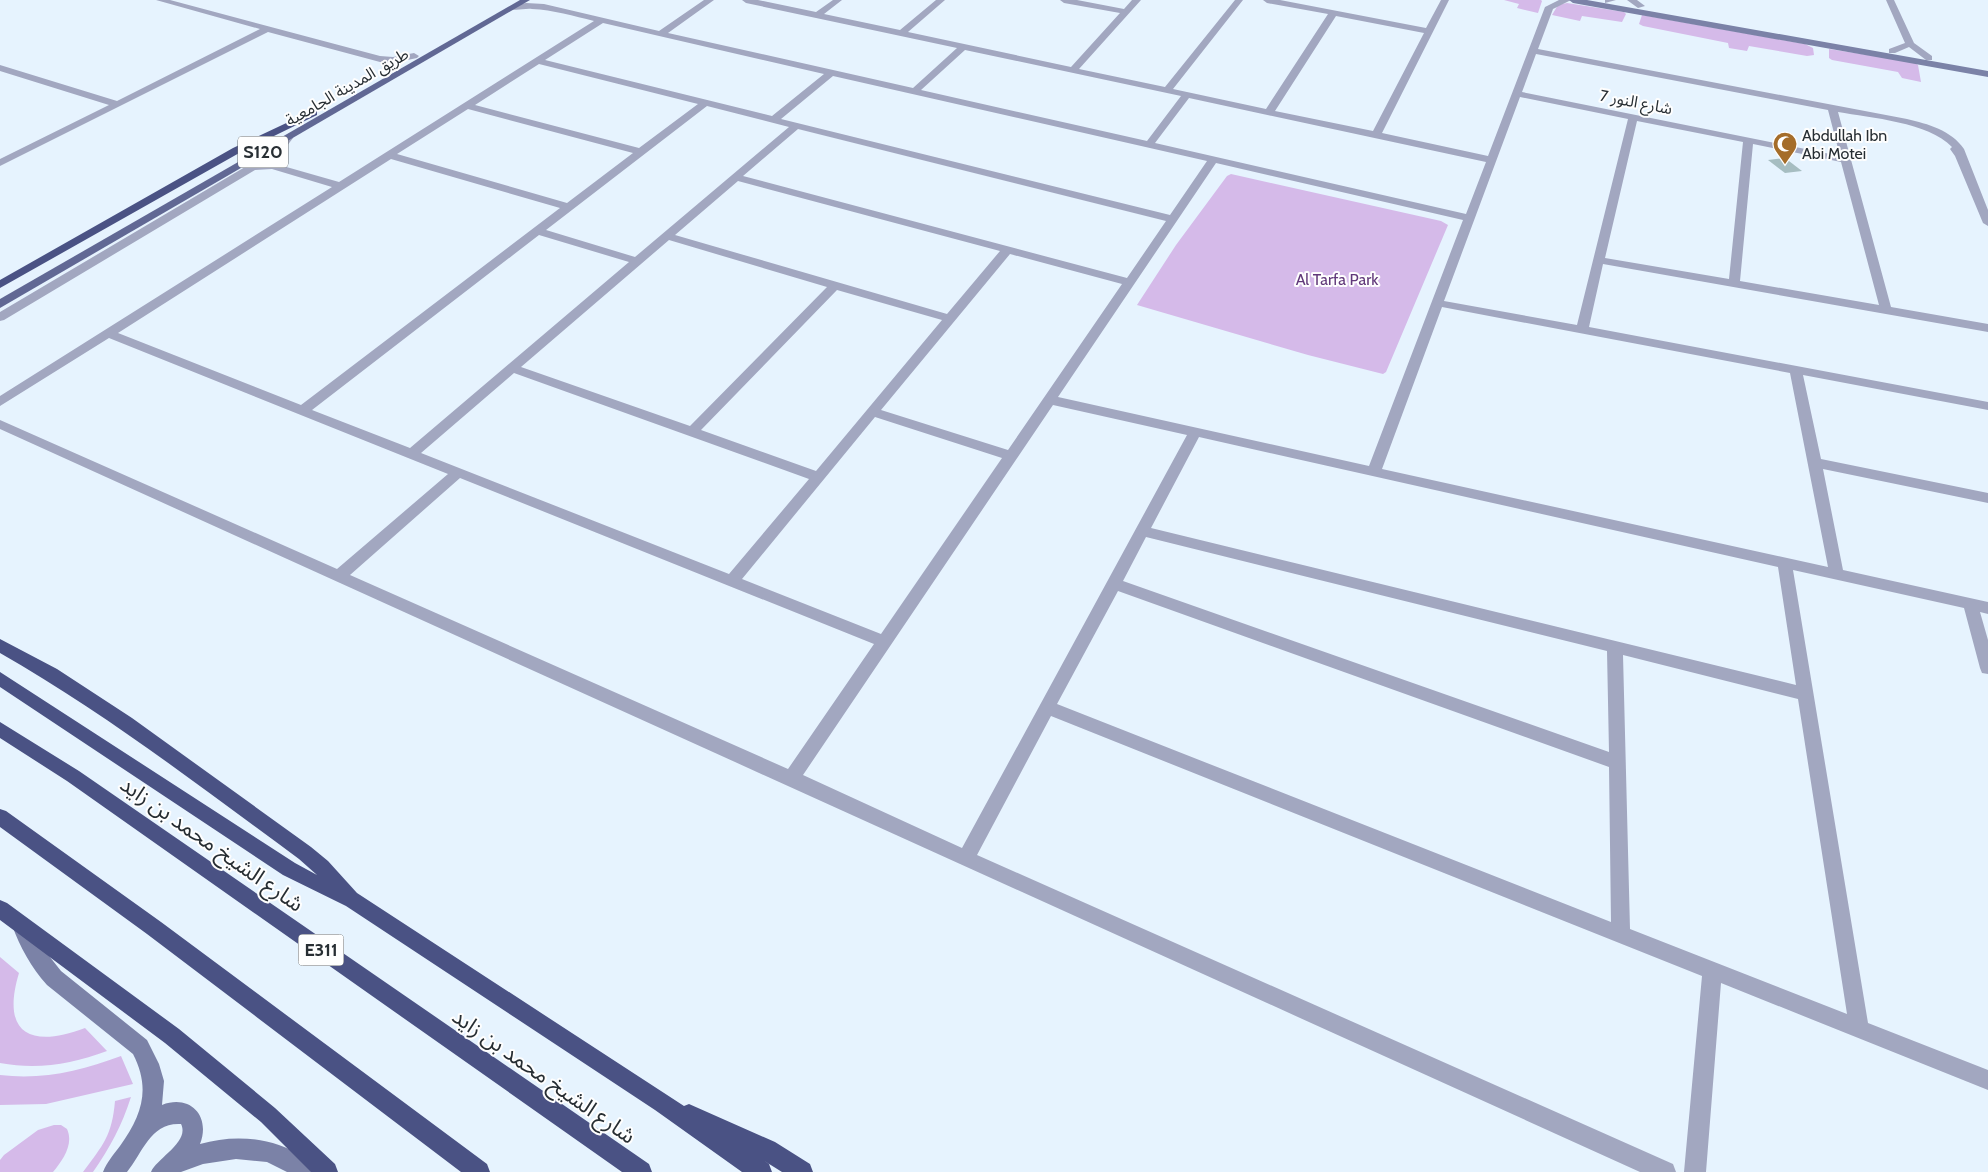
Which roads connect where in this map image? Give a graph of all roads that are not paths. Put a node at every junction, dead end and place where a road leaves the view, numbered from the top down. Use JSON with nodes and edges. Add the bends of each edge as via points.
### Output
{"nodes":[{"id":1,"x":160,"y":0,"type":"edge"},
{"id":2,"x":526,"y":0,"type":"edge"},
{"id":3,"x":535,"y":0,"type":"edge"},
{"id":4,"x":710,"y":0,"type":"edge"},
{"id":5,"x":746,"y":0,"type":"edge"},
{"id":6,"x":838,"y":0,"type":"edge"},
{"id":7,"x":941,"y":0,"type":"edge"},
{"id":8,"x":1064,"y":0,"type":"edge"},
{"id":9,"x":1137,"y":0,"type":"edge"},
{"id":10,"x":1238,"y":0,"type":"edge"},
{"id":11,"x":1267,"y":0,"type":"edge"},
{"id":12,"x":1445,"y":0,"type":"edge"},
{"id":13,"x":1566,"y":0,"type":"edge"},
{"id":14,"x":1573,"y":0,"type":"edge"},
{"id":15,"x":1608,"y":0,"type":"edge"},
{"id":16,"x":1631,"y":0,"type":"edge"},
{"id":17,"x":1890,"y":0,"type":"edge"},
{"id":18,"x":1548,"y":3,"type":"edge"},
{"id":19,"x":511,"y":4,"type":"edge"},
{"id":20,"x":544,"y":7,"type":"junction"},
{"id":21,"x":1639,"y":9,"type":"junction"},
{"id":22,"x":1126,"y":12,"type":"junction"},
{"id":23,"x":1333,"y":13,"type":"junction"},
{"id":24,"x":818,"y":16,"type":"junction"},
{"id":25,"x":602,"y":20,"type":"junction"},
{"id":26,"x":267,"y":30,"type":"junction"},
{"id":27,"x":1429,"y":31,"type":"junction"},
{"id":28,"x":661,"y":33,"type":"junction"},
{"id":29,"x":902,"y":33,"type":"junction"},
{"id":30,"x":1910,"y":44,"type":"junction"},
{"id":31,"x":964,"y":46,"type":"junction"},
{"id":32,"x":1533,"y":50,"type":"junction"},
{"id":33,"x":1892,"y":51,"type":"junction"},
{"id":34,"x":414,"y":56,"type":"junction"},
{"id":35,"x":1929,"y":58,"type":"junction"},
{"id":36,"x":380,"y":59,"type":"junction"},
{"id":37,"x":537,"y":61,"type":"junction"},
{"id":38,"x":1951,"y":62,"type":"junction"},
{"id":39,"x":1988,"y":64,"type":"edge"},
{"id":40,"x":0,"y":68,"type":"edge"},
{"id":41,"x":1988,"y":68,"type":"edge"},
{"id":42,"x":1073,"y":70,"type":"junction"},
{"id":43,"x":832,"y":72,"type":"junction"},
{"id":44,"x":384,"y":73,"type":"junction"},
{"id":45,"x":1988,"y":76,"type":"edge"},
{"id":46,"x":1167,"y":90,"type":"junction"},
{"id":47,"x":915,"y":91,"type":"junction"},
{"id":48,"x":1187,"y":94,"type":"junction"},
{"id":49,"x":1517,"y":94,"type":"junction"},
{"id":50,"x":706,"y":102,"type":"junction"},
{"id":51,"x":118,"y":104,"type":"junction"},
{"id":52,"x":467,"y":106,"type":"junction"},
{"id":53,"x":1832,"y":108,"type":"junction"},
{"id":54,"x":1269,"y":112,"type":"junction"},
{"id":55,"x":314,"y":113,"type":"junction"},
{"id":56,"x":1633,"y":117,"type":"junction"},
{"id":57,"x":775,"y":119,"type":"junction"},
{"id":58,"x":797,"y":124,"type":"junction"},
{"id":59,"x":1376,"y":134,"type":"junction"},
{"id":60,"x":288,"y":138,"type":"junction"},
{"id":61,"x":1748,"y":140,"type":"junction"},
{"id":62,"x":1149,"y":145,"type":"junction"},
{"id":63,"x":641,"y":152,"type":"junction"},
{"id":64,"x":389,"y":155,"type":"junction"},
{"id":65,"x":1213,"y":160,"type":"junction"},
{"id":66,"x":1492,"y":160,"type":"junction"},
{"id":67,"x":1846,"y":160,"type":"junction"},
{"id":68,"x":271,"y":161,"type":"junction"},
{"id":69,"x":0,"y":164,"type":"edge"},
{"id":70,"x":735,"y":177,"type":"junction"},
{"id":71,"x":340,"y":186,"type":"junction"},
{"id":72,"x":568,"y":207,"type":"junction"},
{"id":73,"x":1470,"y":218,"type":"junction"},
{"id":74,"x":1174,"y":219,"type":"junction"},
{"id":75,"x":1988,"y":223,"type":"edge"},
{"id":76,"x":538,"y":230,"type":"junction"},
{"id":77,"x":666,"y":236,"type":"junction"},
{"id":78,"x":1008,"y":250,"type":"junction"},
{"id":79,"x":1599,"y":260,"type":"junction"},
{"id":80,"x":637,"y":261,"type":"junction"},
{"id":81,"x":1129,"y":282,"type":"junction"},
{"id":82,"x":1734,"y":284,"type":"junction"},
{"id":83,"x":0,"y":285,"type":"edge"},
{"id":84,"x":835,"y":285,"type":"junction"},
{"id":85,"x":0,"y":294,"type":"edge"},
{"id":86,"x":1438,"y":303,"type":"junction"},
{"id":87,"x":0,"y":304,"type":"edge"},
{"id":88,"x":1886,"y":310,"type":"junction"},
{"id":89,"x":0,"y":317,"type":"edge"},
{"id":90,"x":950,"y":319,"type":"junction"},
{"id":91,"x":1988,"y":328,"type":"edge"},
{"id":92,"x":1582,"y":330,"type":"junction"},
{"id":93,"x":108,"y":334,"type":"junction"},
{"id":94,"x":511,"y":368,"type":"junction"},
{"id":95,"x":1796,"y":370,"type":"junction"},
{"id":96,"x":1050,"y":400,"type":"junction"},
{"id":97,"x":0,"y":402,"type":"edge"},
{"id":98,"x":1988,"y":406,"type":"edge"},
{"id":99,"x":302,"y":411,"type":"junction"},
{"id":100,"x":873,"y":412,"type":"junction"},
{"id":101,"x":0,"y":424,"type":"edge"},
{"id":102,"x":692,"y":432,"type":"junction"},
{"id":103,"x":1195,"y":432,"type":"junction"},
{"id":104,"x":411,"y":454,"type":"junction"},
{"id":105,"x":1010,"y":456,"type":"junction"},
{"id":106,"x":1816,"y":463,"type":"junction"},
{"id":107,"x":1374,"y":472,"type":"junction"},
{"id":108,"x":458,"y":473,"type":"junction"},
{"id":109,"x":819,"y":477,"type":"junction"},
{"id":110,"x":1988,"y":498,"type":"edge"},
{"id":111,"x":1143,"y":531,"type":"junction"},
{"id":112,"x":1785,"y":564,"type":"junction"},
{"id":113,"x":1837,"y":575,"type":"junction"},
{"id":114,"x":338,"y":576,"type":"junction"},
{"id":115,"x":732,"y":581,"type":"junction"},
{"id":116,"x":1115,"y":584,"type":"junction"},
{"id":117,"x":1970,"y":604,"type":"junction"},
{"id":118,"x":1988,"y":608,"type":"edge"},
{"id":119,"x":883,"y":641,"type":"junction"},
{"id":120,"x":0,"y":645,"type":"edge"},
{"id":121,"x":1615,"y":647,"type":"junction"},
{"id":122,"x":1988,"y":668,"type":"edge"},
{"id":123,"x":0,"y":679,"type":"edge"},
{"id":124,"x":1806,"y":694,"type":"junction"},
{"id":125,"x":1049,"y":708,"type":"junction"},
{"id":126,"x":0,"y":728,"type":"edge"},
{"id":127,"x":1617,"y":762,"type":"junction"},
{"id":128,"x":790,"y":778,"type":"junction"},
{"id":129,"x":0,"y":817,"type":"edge"},
{"id":130,"x":966,"y":859,"type":"junction"},
{"id":131,"x":353,"y":900,"type":"junction"},
{"id":132,"x":0,"y":909,"type":"edge"},
{"id":133,"x":22,"y":925,"type":"junction"},
{"id":134,"x":1621,"y":934,"type":"junction"},
{"id":135,"x":1712,"y":970,"type":"junction"},
{"id":136,"x":1859,"y":1028,"type":"junction"},
{"id":137,"x":1988,"y":1080,"type":"edge"},
{"id":138,"x":662,"y":1103,"type":"junction"},
{"id":139,"x":144,"y":1128,"type":"junction"},
{"id":140,"x":165,"y":1170,"type":"edge"},
{"id":141,"x":114,"y":1172,"type":"edge"},
{"id":142,"x":307,"y":1172,"type":"edge"},
{"id":143,"x":327,"y":1172,"type":"edge"},
{"id":144,"x":480,"y":1172,"type":"edge"},
{"id":145,"x":641,"y":1172,"type":"edge"},
{"id":146,"x":760,"y":1172,"type":"edge"},
{"id":147,"x":802,"y":1172,"type":"edge"},
{"id":148,"x":1665,"y":1172,"type":"edge"},
{"id":149,"x":1695,"y":1172,"type":"edge"}],
"edges":[{"from":1,"to":26,"type":"street"},
{"from":2,"to":19,"type":"main road","name":"طريق المدينة الجامعية","number":"S120"},
{"from":3,"to":20,"type":"street"},
{"from":4,"to":28,"type":"street"},
{"from":5,"to":24,"type":"street"},
{"from":6,"to":24,"type":"street"},
{"from":7,"to":29,"type":"street"},
{"from":8,"to":22,"type":"street"},
{"from":9,"to":22,"type":"street"},
{"from":10,"to":46,"type":"street"},
{"from":11,"to":23,"type":"street"},
{"from":12,"to":27,"type":"street"},
{"from":13,"to":18,"type":"street"},
{"from":14,"to":21,"type":"main road"},
{"from":15,"to":21,"type":"main road"},
{"from":16,"to":21,"type":"street"},
{"from":17,"to":30,"type":"street"},
{"from":18,"to":32,"type":"street"},
{"from":19,"to":20,"type":"street"},
{"from":19,"to":34,"type":"main road","name":"طريق المدينة الجامعية","number":"S120"},
{"from":19,"to":60,"type":"main road","name":"طريق المدينة الجامعية","number":"S120"},
{"from":20,"to":25,"type":"street"},
{"from":21,"to":33,"type":"main road","via":[[1680,13]]},
{"from":21,"to":45,"type":"main road"},
{"from":22,"to":42,"type":"street"},
{"from":23,"to":27,"type":"street"},
{"from":23,"to":54,"type":"street"},
{"from":24,"to":29,"type":"street"},
{"from":25,"to":28,"type":"street"},
{"from":25,"to":37,"type":"street"},
{"from":26,"to":36,"type":"street"},
{"from":26,"to":51,"type":"street"},
{"from":27,"to":59,"type":"street"},
{"from":28,"to":43,"type":"street"},
{"from":29,"to":31,"type":"street"},
{"from":30,"to":33,"type":"street"},
{"from":30,"to":35,"type":"street"},
{"from":31,"to":42,"type":"street"},
{"from":31,"to":47,"type":"street"},
{"from":32,"to":49,"type":"street"},
{"from":32,"to":53,"type":"street"},
{"from":33,"to":35,"type":"main road"},
{"from":34,"to":36,"type":"street"},
{"from":34,"to":44,"type":"main road","name":"طريق المدينة الجامعية","number":"S120"},
{"from":35,"to":38,"type":"main road"},
{"from":36,"to":44,"type":"street","via":[[386,67]]},
{"from":37,"to":50,"type":"street"},
{"from":37,"to":52,"type":"street"},
{"from":38,"to":39,"type":"main road"},
{"from":38,"to":41,"type":"main road"},
{"from":40,"to":51,"type":"street"},
{"from":42,"to":46,"type":"street"},
{"from":43,"to":47,"type":"street"},
{"from":43,"to":57,"type":"street"},
{"from":44,"to":55,"type":"main road","name":"طريق المدينة الجامعية","number":"S120"},
{"from":46,"to":48,"type":"street"},
{"from":47,"to":62,"type":"street"},
{"from":48,"to":54,"type":"street"},
{"from":48,"to":62,"type":"street"},
{"from":49,"to":56,"type":"street","name":"شارع النور 7"},
{"from":49,"to":66,"type":"street"},
{"from":50,"to":57,"type":"street"},
{"from":50,"to":63,"type":"street"},
{"from":51,"to":69,"type":"street"},
{"from":52,"to":63,"type":"street"},
{"from":52,"to":64,"type":"street"},
{"from":53,"to":67,"type":"street"},
{"from":53,"to":75,"type":"street","via":[[1891,119],[1935,135],[1954,148]]},
{"from":54,"to":59,"type":"street"},
{"from":55,"to":83,"type":"highway","via":[[237,150]]},
{"from":55,"to":85,"type":"main road","name":"طريق المدينة الجامعية","number":"S120"},
{"from":56,"to":61,"type":"street","name":"شارع النور 7"},
{"from":56,"to":79,"type":"street"},
{"from":57,"to":58,"type":"street"},
{"from":58,"to":70,"type":"street"},
{"from":58,"to":74,"type":"street"},
{"from":59,"to":66,"type":"street"},
{"from":60,"to":68,"type":"street"},
{"from":60,"to":87,"type":"main road","name":"طريق المدينة الجامعية","number":"S120"},
{"from":61,"to":67,"type":"street","name":"شارع النور 7"},
{"from":61,"to":82,"type":"street"},
{"from":62,"to":65,"type":"street"},
{"from":63,"to":72,"type":"street"},
{"from":64,"to":71,"type":"street"},
{"from":64,"to":72,"type":"street"},
{"from":65,"to":73,"type":"street"},
{"from":65,"to":74,"type":"street"},
{"from":66,"to":73,"type":"street"},
{"from":67,"to":88,"type":"street"},
{"from":68,"to":71,"type":"street"},
{"from":68,"to":89,"type":"street","via":[[252,167]]},
{"from":70,"to":77,"type":"street"},
{"from":70,"to":78,"type":"street"},
{"from":71,"to":93,"type":"street"},
{"from":72,"to":76,"type":"street"},
{"from":73,"to":86,"type":"street"},
{"from":74,"to":81,"type":"street"},
{"from":76,"to":80,"type":"street"},
{"from":76,"to":99,"type":"street"},
{"from":77,"to":80,"type":"street"},
{"from":77,"to":84,"type":"street"},
{"from":78,"to":81,"type":"street"},
{"from":78,"to":90,"type":"street"},
{"from":79,"to":82,"type":"street"},
{"from":79,"to":92,"type":"street"},
{"from":80,"to":94,"type":"street"},
{"from":81,"to":96,"type":"street"},
{"from":82,"to":88,"type":"street"},
{"from":84,"to":90,"type":"street"},
{"from":84,"to":102,"type":"street"},
{"from":86,"to":92,"type":"street"},
{"from":86,"to":107,"type":"street"},
{"from":88,"to":91,"type":"street"},
{"from":90,"to":100,"type":"street"},
{"from":92,"to":95,"type":"street"},
{"from":93,"to":97,"type":"street"},
{"from":93,"to":99,"type":"street"},
{"from":94,"to":102,"type":"street"},
{"from":94,"to":104,"type":"street"},
{"from":95,"to":98,"type":"street"},
{"from":95,"to":106,"type":"street"},
{"from":96,"to":103,"type":"street"},
{"from":96,"to":105,"type":"street"},
{"from":99,"to":104,"type":"street"},
{"from":100,"to":105,"type":"street"},
{"from":100,"to":109,"type":"street"},
{"from":101,"to":114,"type":"street"},
{"from":102,"to":109,"type":"street"},
{"from":103,"to":107,"type":"street"},
{"from":103,"to":111,"type":"street"},
{"from":104,"to":108,"type":"street"},
{"from":105,"to":119,"type":"street"},
{"from":106,"to":110,"type":"street"},
{"from":106,"to":113,"type":"street"},
{"from":107,"to":112,"type":"street"},
{"from":108,"to":114,"type":"street"},
{"from":108,"to":115,"type":"street"},
{"from":109,"to":115,"type":"street"},
{"from":111,"to":116,"type":"street"},
{"from":111,"to":121,"type":"street"},
{"from":112,"to":113,"type":"street"},
{"from":112,"to":124,"type":"street"},
{"from":113,"to":117,"type":"street"},
{"from":114,"to":128,"type":"street"},
{"from":115,"to":119,"type":"street"},
{"from":116,"to":125,"type":"street"},
{"from":116,"to":127,"type":"street"},
{"from":117,"to":118,"type":"street"},
{"from":117,"to":122,"type":"street"},
{"from":119,"to":128,"type":"street"},
{"from":120,"to":131,"type":"highway","via":[[126,722],[311,858]]},
{"from":121,"to":124,"type":"street"},
{"from":121,"to":127,"type":"street"},
{"from":123,"to":131,"type":"highway","via":[[289,869]]},
{"from":124,"to":136,"type":"street"},
{"from":125,"to":130,"type":"street"},
{"from":125,"to":134,"type":"street"},
{"from":126,"to":145,"type":"highway","name":"شارع الشيخ محمد بن زايد","number":"E311"},
{"from":127,"to":134,"type":"street"},
{"from":128,"to":130,"type":"street"},
{"from":129,"to":144,"type":"highway"},
{"from":130,"to":148,"type":"street"},
{"from":131,"to":138,"type":"highway"},
{"from":132,"to":133,"type":"highway"},
{"from":133,"to":139,"type":"main road","via":[[27,940],[54,978],[140,1046],[150,1061],[154,1080],[152,1103]]},
{"from":133,"to":143,"type":"highway","via":[[172,1036],[268,1115]]},
{"from":134,"to":135,"type":"street"},
{"from":135,"to":136,"type":"street"},
{"from":135,"to":149,"type":"street"},
{"from":136,"to":137,"type":"street"},
{"from":138,"to":146,"type":"highway"},
{"from":138,"to":147,"type":"highway","via":[[758,1146]]},
{"from":139,"to":140,"type":"main road","via":[[169,1113],[186,1114],[191,1120],[194,1127],[188,1147]]},
{"from":139,"to":141,"type":"main road"},
{"from":140,"to":142,"type":"main road","via":[[198,1155],[227,1149],[255,1149],[279,1155]]}]}
